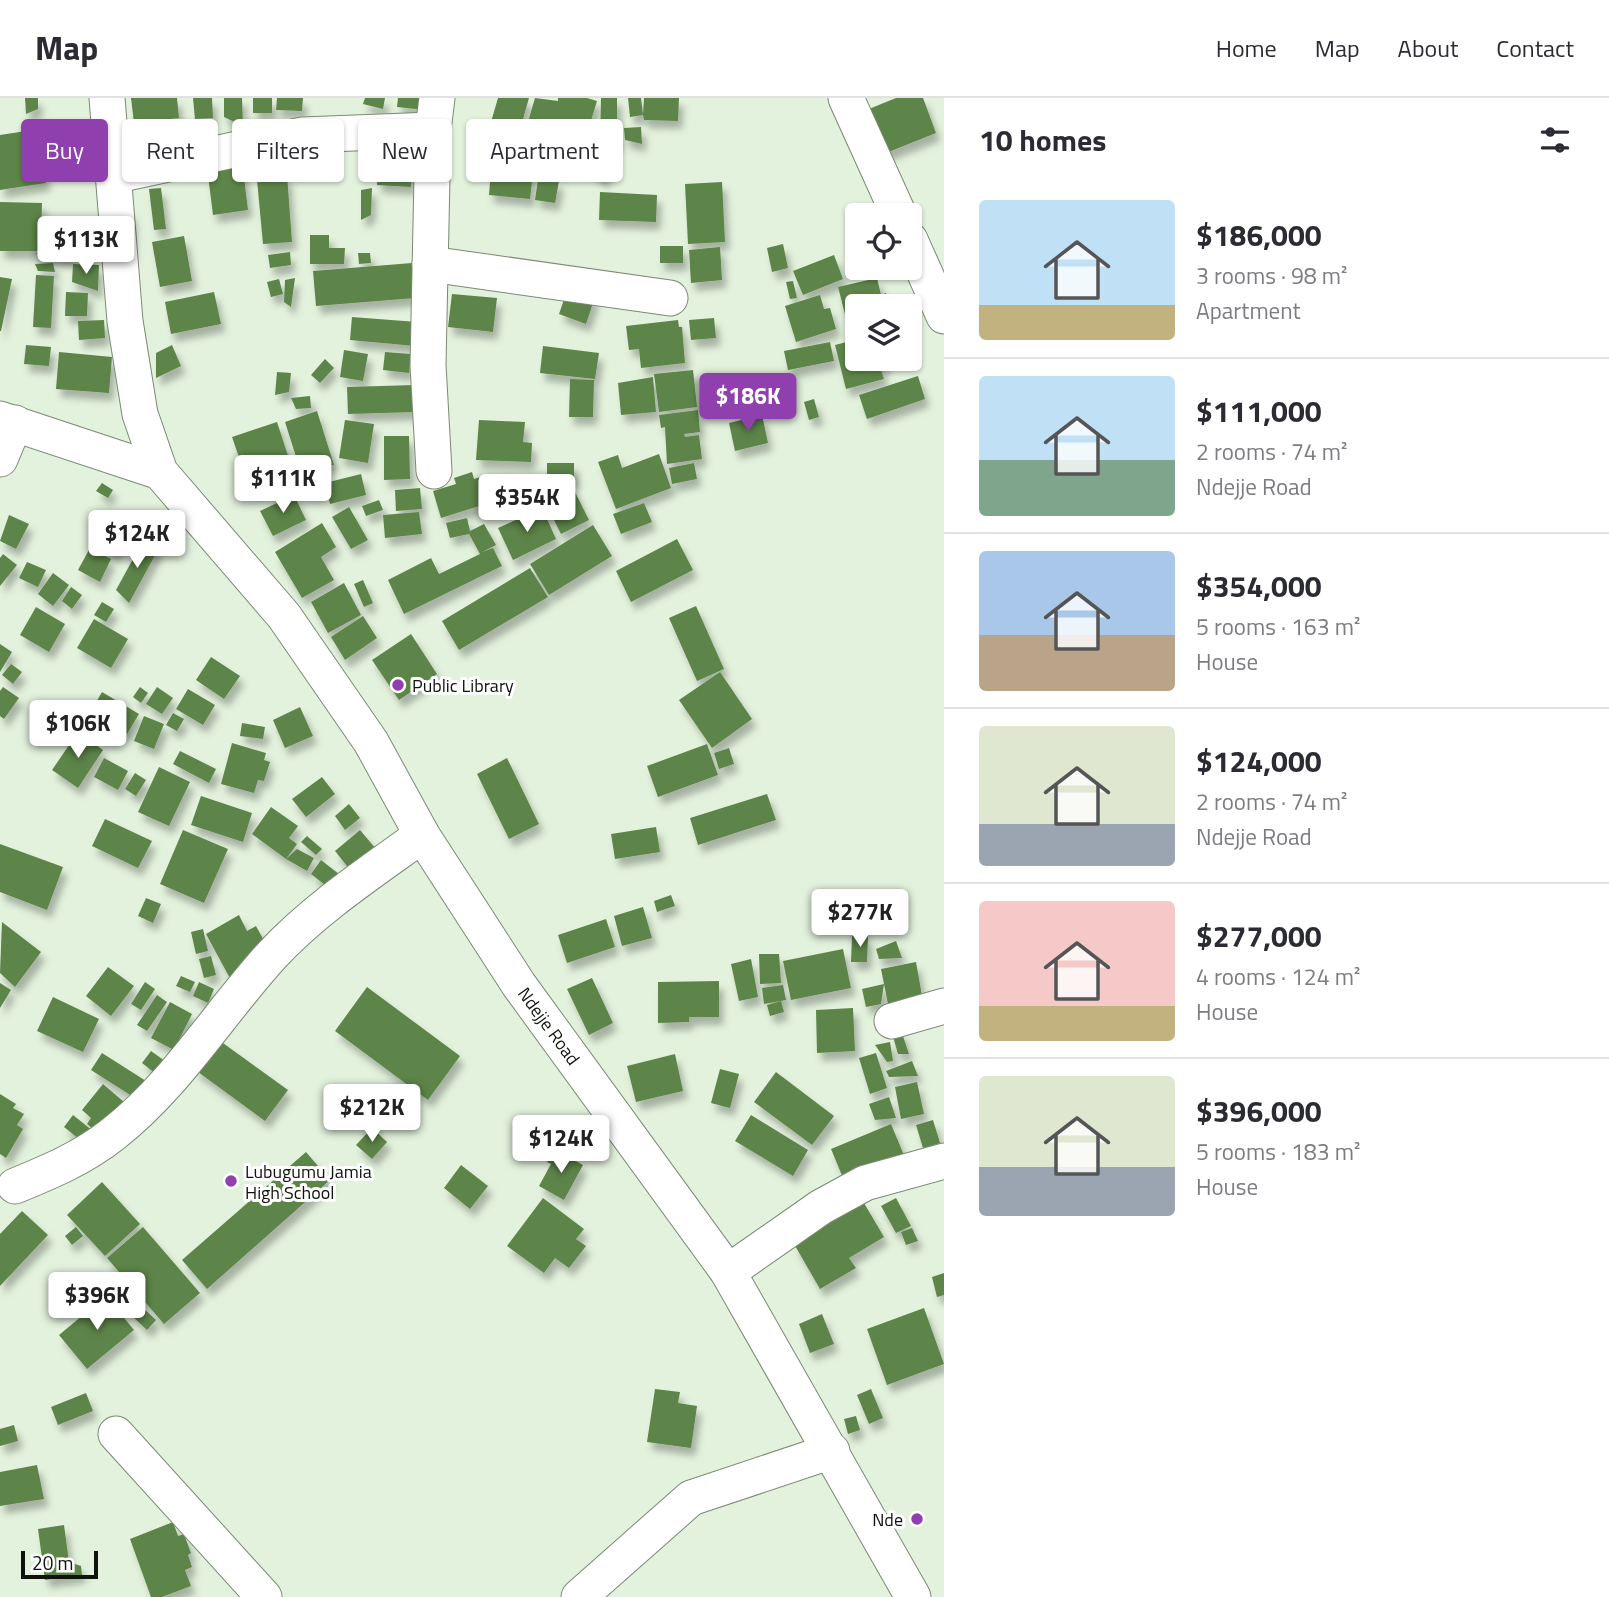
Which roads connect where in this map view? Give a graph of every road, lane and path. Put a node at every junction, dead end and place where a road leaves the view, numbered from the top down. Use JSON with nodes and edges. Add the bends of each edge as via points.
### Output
{"nodes":[{"id":1,"x":107,"y":98,"type":"edge"},
{"id":2,"x":846,"y":98,"type":"edge"},
{"id":3,"x":435,"y":114,"type":"edge"},
{"id":4,"x":113,"y":176,"type":"junction"},
{"id":5,"x":894,"y":203,"type":"edge"},
{"id":6,"x":430,"y":264,"type":"junction"},
{"id":7,"x":922,"y":267,"type":"edge"},
{"id":8,"x":670,"y":298,"type":"dead end"},
{"id":9,"x":944,"y":316,"type":"edge"},
{"id":10,"x":8,"y":421,"type":"edge"},
{"id":11,"x":0,"y":459,"type":"edge"},
{"id":12,"x":434,"y":471,"type":"dead end"},
{"id":13,"x":160,"y":472,"type":"junction"},
{"id":14,"x":422,"y":835,"type":"junction"},
{"id":15,"x":944,"y":1006,"type":"edge"},
{"id":16,"x":892,"y":1021,"type":"dead end"},
{"id":17,"x":944,"y":1161,"type":"edge"},
{"id":18,"x":15,"y":1186,"type":"dead end"},
{"id":19,"x":728,"y":1272,"type":"junction"},
{"id":20,"x":117,"y":1434,"type":"dead end"},
{"id":21,"x":832,"y":1451,"type":"junction"},
{"id":22,"x":264,"y":1597,"type":"edge"},
{"id":23,"x":579,"y":1597,"type":"edge"},
{"id":24,"x":913,"y":1597,"type":"edge"}],
"edges":[{"from":1,"to":4,"type":"street"},
{"from":2,"to":5,"type":"street"},
{"from":3,"to":4,"type":"street","via":[[302,135]]},
{"from":3,"to":6,"type":"street"},
{"from":4,"to":13,"type":"street","via":[[125,321],[138,401]]},
{"from":6,"to":8,"type":"street"},
{"from":6,"to":12,"type":"street","via":[[428,387]]},
{"from":7,"to":9,"type":"street"},
{"from":10,"to":11,"type":"street"},
{"from":10,"to":13,"type":"street"},
{"from":13,"to":14,"type":"street","name":"Ndejje Road","via":[[284,616],[370,743]]},
{"from":14,"to":18,"type":"street","via":[[333,900],[274,954],[157,1093],[113,1134],[68,1164]]},
{"from":14,"to":19,"type":"street","name":"Ndejje Road","via":[[519,985]]},
{"from":15,"to":16,"type":"street"},
{"from":17,"to":19,"type":"street","via":[[865,1183],[821,1207]]},
{"from":19,"to":21,"type":"street","name":"Ndejje Road"},
{"from":20,"to":22,"type":"street"},
{"from":21,"to":23,"type":"street","via":[[691,1498]]},
{"from":21,"to":24,"type":"street","name":"Ndejje Road"}]}
